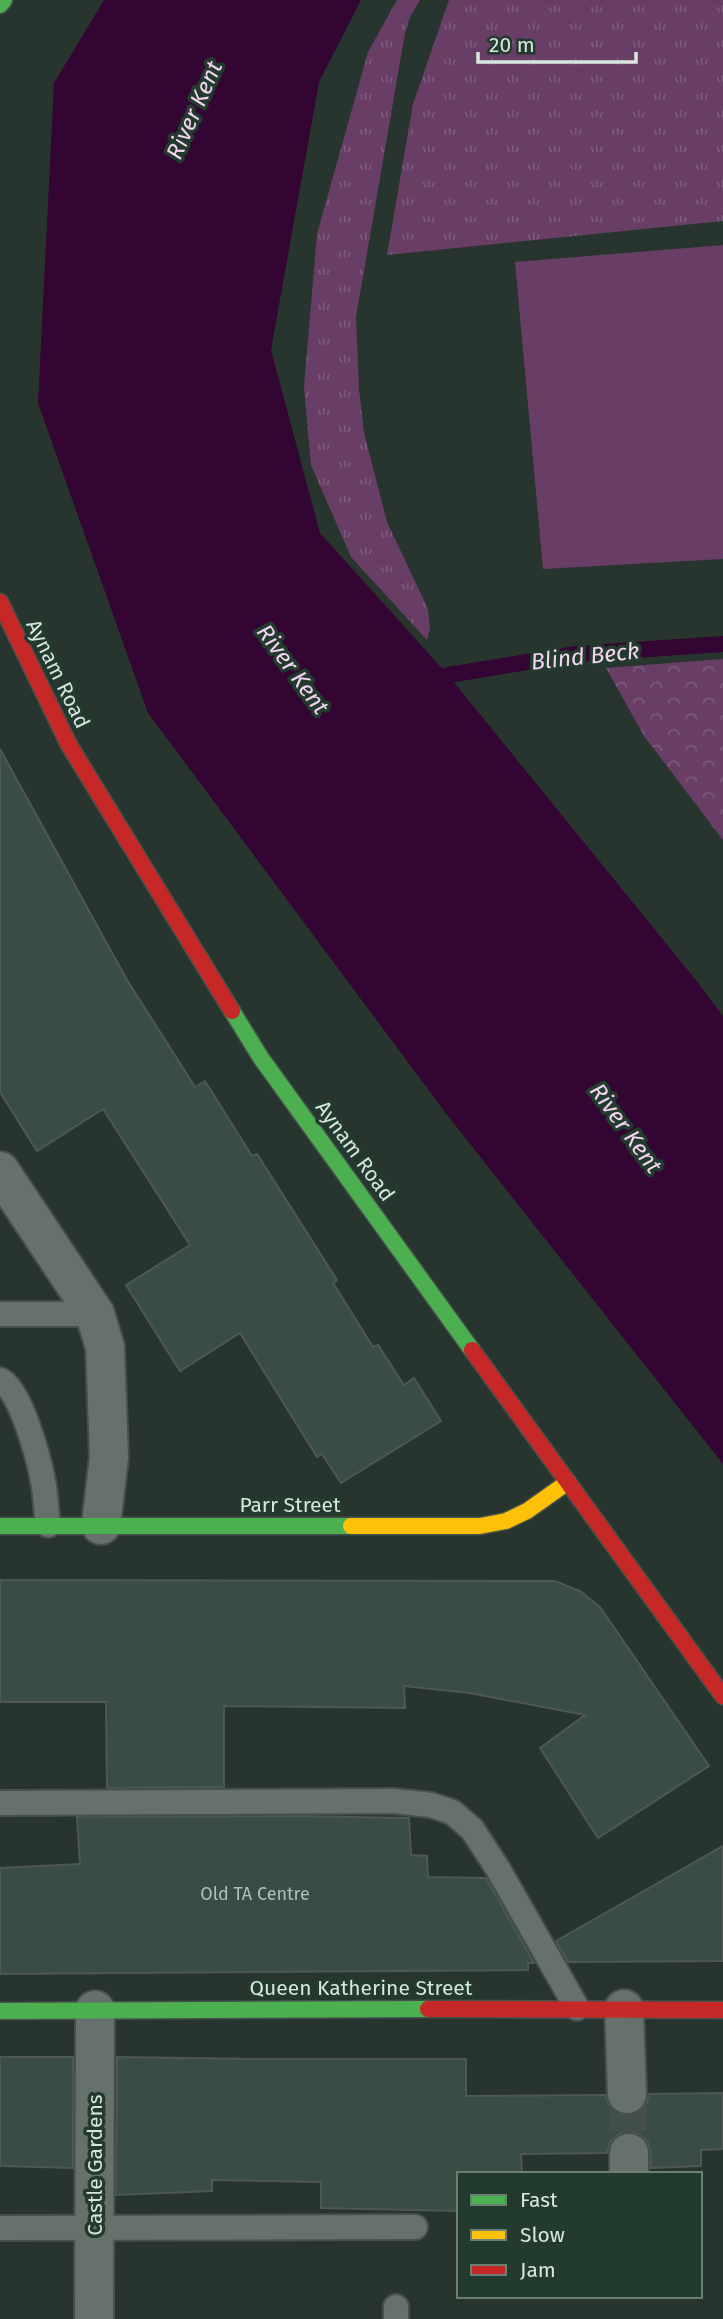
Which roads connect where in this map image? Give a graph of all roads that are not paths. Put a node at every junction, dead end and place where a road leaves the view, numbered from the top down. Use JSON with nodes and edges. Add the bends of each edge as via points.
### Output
{"nodes":[{"id":1,"x":4,"y":0,"type":"edge"},
{"id":2,"x":0,"y":5,"type":"edge"},
{"id":3,"x":0,"y":602,"type":"edge"},
{"id":4,"x":0,"y":1171,"type":"edge"},
{"id":5,"x":0,"y":1314,"type":"edge"},
{"id":6,"x":95,"y":1314,"type":"junction"},
{"id":7,"x":0,"y":1380,"type":"edge"},
{"id":8,"x":568,"y":1482,"type":"junction"},
{"id":9,"x":48,"y":1525,"type":"junction"},
{"id":10,"x":101,"y":1525,"type":"junction"},
{"id":11,"x":0,"y":1526,"type":"edge"},
{"id":12,"x":723,"y":1696,"type":"edge"},
{"id":13,"x":0,"y":1803,"type":"edge"},
{"id":14,"x":577,"y":2008,"type":"junction"},
{"id":15,"x":624,"y":2009,"type":"junction"},
{"id":16,"x":95,"y":2010,"type":"junction"},
{"id":17,"x":723,"y":2010,"type":"edge"},
{"id":18,"x":0,"y":2011,"type":"edge"},
{"id":19,"x":627,"y":2094,"type":"tunnel mouth"},
{"id":20,"x":96,"y":2227,"type":"junction"},
{"id":21,"x":415,"y":2227,"type":"dead end"},
{"id":22,"x":0,"y":2228,"type":"edge"},
{"id":23,"x":94,"y":2319,"type":"edge"}],
"edges":[{"from":1,"to":2,"type":"main road"},
{"from":3,"to":8,"type":"main road","name":"Aynam Road","via":[[69,745],[261,1058]]},
{"from":4,"to":6,"type":"street"},
{"from":5,"to":6,"type":"lane"},
{"from":6,"to":10,"type":"street","via":[[105,1347],[108,1433]]},
{"from":7,"to":9,"type":"lane","via":[[6,1382],[23,1413],[43,1480]]},
{"from":8,"to":10,"type":"main road","name":"Parr Street","via":[[527,1511],[480,1526]]},
{"from":8,"to":12,"type":"main road","name":"Aynam Road"},
{"from":9,"to":10,"type":"main road","name":"Parr Street"},
{"from":9,"to":11,"type":"main road","name":"Parr Street"},
{"from":13,"to":14,"type":"lane","via":[[394,1801],[452,1812],[472,1829],[498,1868]]},
{"from":14,"to":15,"type":"main road","name":"Queen Katherine Street"},
{"from":14,"to":16,"type":"main road","name":"Queen Katherine Street"},
{"from":15,"to":17,"type":"main road","name":"Queen Katherine Street"},
{"from":15,"to":19,"type":"street"},
{"from":16,"to":18,"type":"main road","name":"Queen Katherine Street"},
{"from":16,"to":20,"type":"street","name":"Castle Gardens"},
{"from":20,"to":21,"type":"lane"},
{"from":20,"to":22,"type":"lane"},
{"from":20,"to":23,"type":"street","name":"Castle Gardens"}]}
